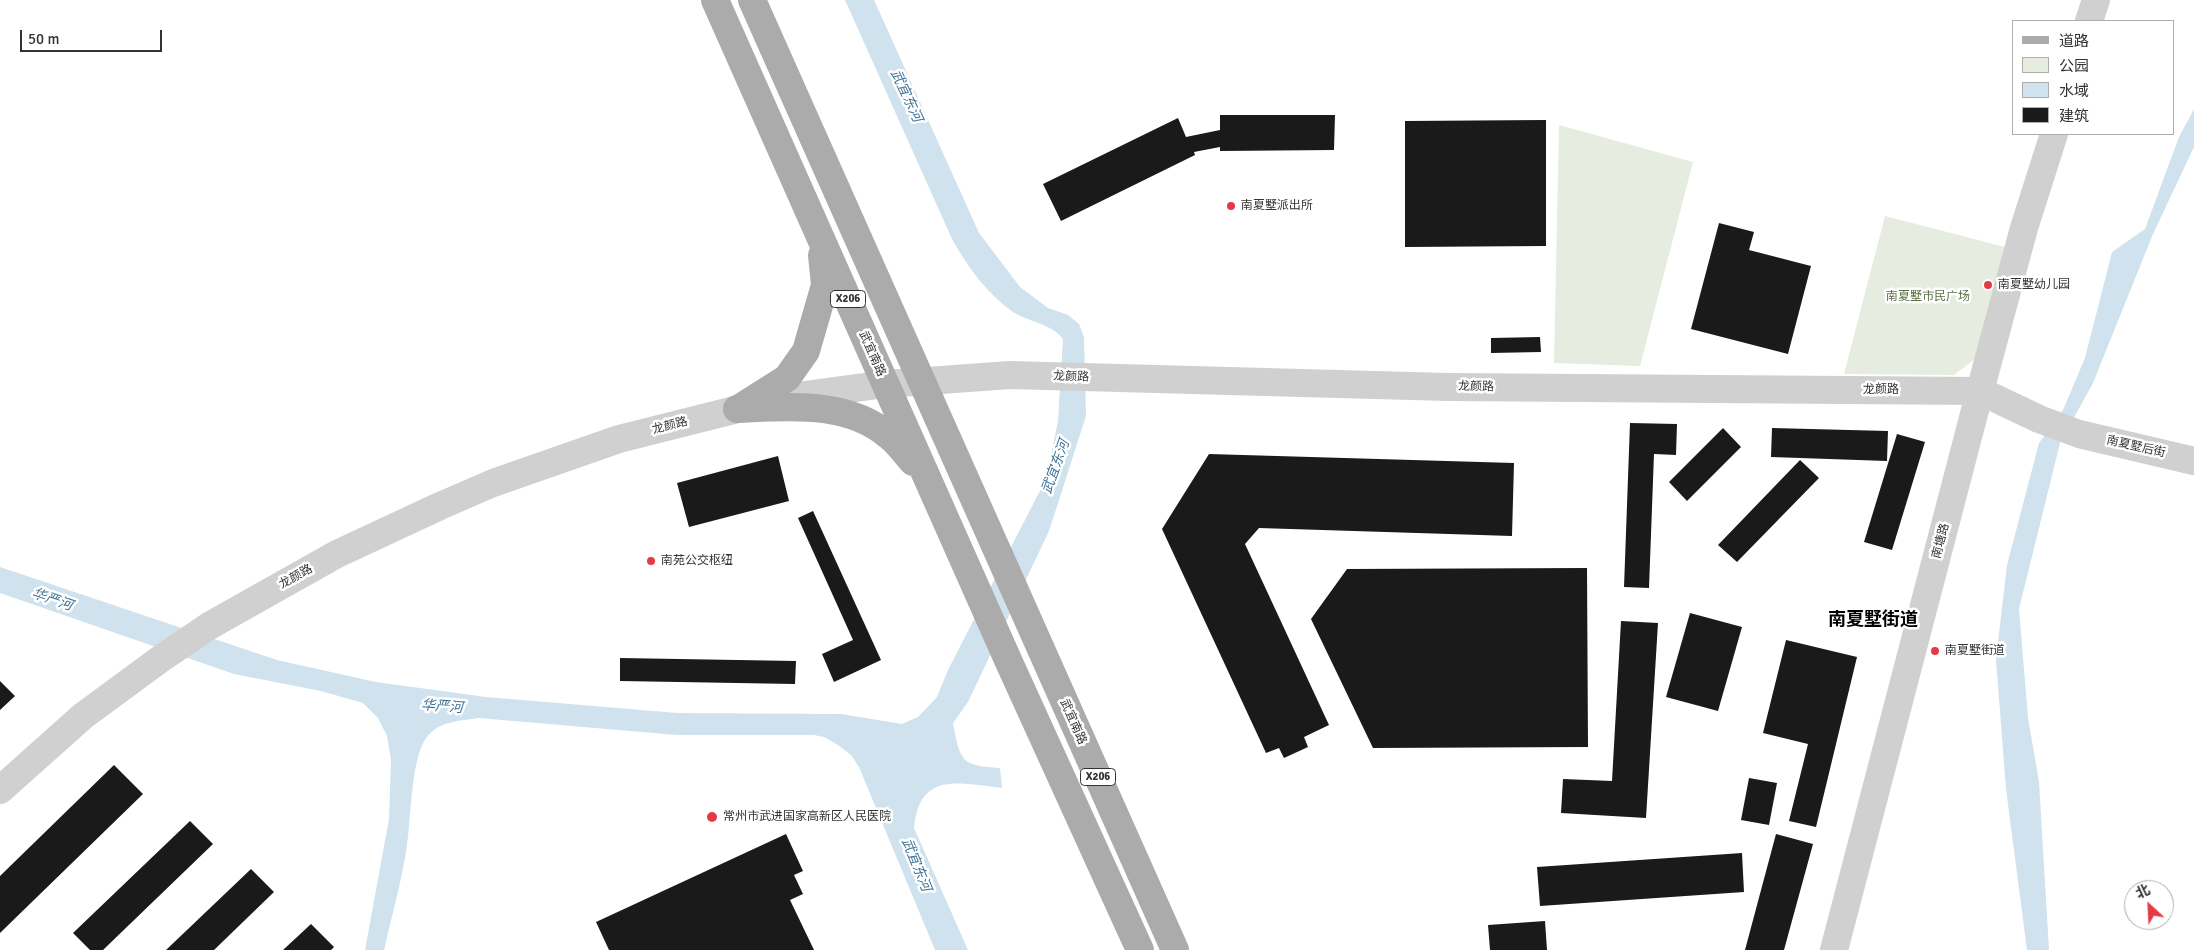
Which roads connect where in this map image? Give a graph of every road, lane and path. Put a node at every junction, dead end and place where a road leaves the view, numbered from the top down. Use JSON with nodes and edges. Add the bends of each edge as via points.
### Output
{"nodes":[{"id":1,"x":716,"y":0,"type":"edge"},
{"id":2,"x":752,"y":0,"type":"edge"},
{"id":3,"x":2096,"y":0,"type":"edge"},
{"id":4,"x":2089,"y":20,"type":"edge"},
{"id":5,"x":2054,"y":135,"type":"edge"},
{"id":6,"x":819,"y":234,"type":"junction"},
{"id":7,"x":921,"y":381,"type":"junction"},
{"id":8,"x":886,"y":384,"type":"junction"},
{"id":9,"x":1980,"y":391,"type":"junction"},
{"id":10,"x":737,"y":409,"type":"junction"},
{"id":11,"x":2194,"y":461,"type":"edge"},
{"id":12,"x":927,"y":478,"type":"junction"},
{"id":13,"x":0,"y":790,"type":"edge"},
{"id":14,"x":1140,"y":950,"type":"edge"},
{"id":15,"x":1174,"y":950,"type":"edge"},
{"id":16,"x":1834,"y":950,"type":"edge"}],
"edges":[{"from":1,"to":6,"type":"main road","name":"武宜南路","number":"X206"},
{"from":2,"to":7,"type":"main road","number":"X206"},
{"from":3,"to":4,"type":"street"},
{"from":5,"to":9,"type":"street","name":"南塘路","via":[[2024,228]]},
{"from":6,"to":8,"type":"main road","name":"武宜南路","number":"X206"},
{"from":6,"to":10,"type":"main road","via":[[825,285],[806,352],[787,378]]},
{"from":7,"to":8,"type":"street","name":"龙颜路"},
{"from":7,"to":9,"type":"street","name":"龙颜路","via":[[1010,375],[1462,387]]},
{"from":7,"to":15,"type":"main road","name":"武宜南路","number":"X206"},
{"from":8,"to":10,"type":"street","name":"龙颜路","via":[[782,398]]},
{"from":8,"to":12,"type":"main road","name":"武宜南路","number":"X206"},
{"from":9,"to":11,"type":"street","name":"南夏墅后街","via":[[2079,434]]},
{"from":9,"to":16,"type":"street","name":"南塘路"},
{"from":10,"to":12,"type":"main road","via":[[806,406],[854,415],[889,435]]},
{"from":10,"to":13,"type":"street","name":"龙颜路","via":[[619,439],[485,487],[337,554],[210,626],[158,660],[83,716]]},
{"from":12,"to":14,"type":"main road","name":"武宜南路","number":"X206"}]}
